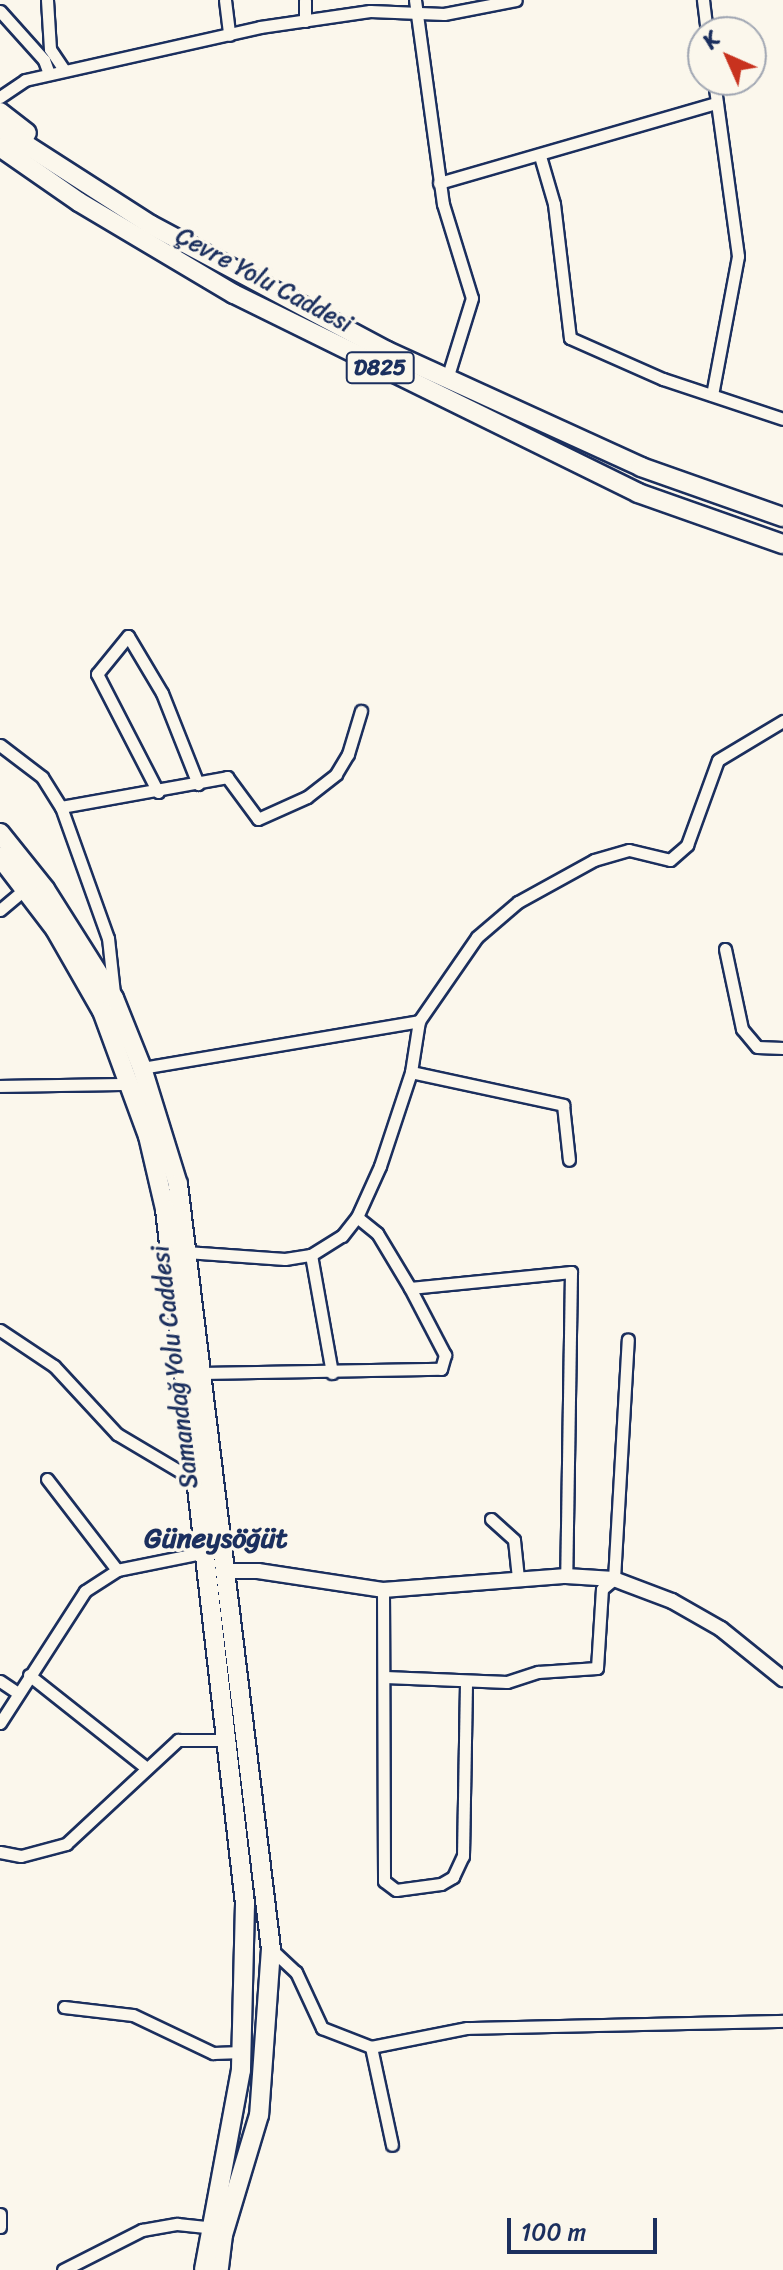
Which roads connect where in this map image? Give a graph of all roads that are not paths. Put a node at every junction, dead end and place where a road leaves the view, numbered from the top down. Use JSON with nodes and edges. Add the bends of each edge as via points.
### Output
{"nodes":[{"id":1,"x":47,"y":0,"type":"edge"},
{"id":2,"x":225,"y":0,"type":"edge"},
{"id":3,"x":305,"y":0,"type":"edge"},
{"id":4,"x":516,"y":0,"type":"edge"},
{"id":5,"x":415,"y":4,"type":"edge"},
{"id":6,"x":0,"y":11,"type":"edge"},
{"id":7,"x":305,"y":21,"type":"junction"},
{"id":8,"x":229,"y":35,"type":"junction"},
{"id":9,"x":64,"y":70,"type":"junction"},
{"id":10,"x":49,"y":74,"type":"junction"},
{"id":11,"x":716,"y":96,"type":"edge"},
{"id":12,"x":0,"y":97,"type":"edge"},
{"id":13,"x":717,"y":103,"type":"junction"},
{"id":14,"x":0,"y":112,"type":"edge"},
{"id":15,"x":0,"y":128,"type":"edge"},
{"id":16,"x":0,"y":147,"type":"edge"},
{"id":17,"x":540,"y":156,"type":"junction"},
{"id":18,"x":0,"y":162,"type":"edge"},
{"id":19,"x":439,"y":183,"type":"junction"},
{"id":20,"x":90,"y":186,"type":"junction"},
{"id":21,"x":79,"y":202,"type":"junction"},
{"id":22,"x":447,"y":379,"type":"junction"},
{"id":23,"x":712,"y":395,"type":"junction"},
{"id":24,"x":783,"y":419,"type":"edge"},
{"id":25,"x":783,"y":517,"type":"edge"},
{"id":26,"x":783,"y":544,"type":"edge"},
{"id":27,"x":361,"y":711,"type":"dead end"},
{"id":28,"x":783,"y":721,"type":"edge"},
{"id":29,"x":0,"y":745,"type":"edge"},
{"id":30,"x":198,"y":784,"type":"junction"},
{"id":31,"x":158,"y":792,"type":"junction"},
{"id":32,"x":61,"y":807,"type":"junction"},
{"id":33,"x":0,"y":833,"type":"edge"},
{"id":34,"x":0,"y":857,"type":"edge"},
{"id":35,"x":25,"y":889,"type":"junction"},
{"id":36,"x":0,"y":910,"type":"edge"},
{"id":37,"x":725,"y":949,"type":"dead end"},
{"id":38,"x":114,"y":998,"type":"junction"},
{"id":39,"x":419,"y":1021,"type":"junction"},
{"id":40,"x":783,"y":1048,"type":"edge"},
{"id":41,"x":142,"y":1068,"type":"junction"},
{"id":42,"x":411,"y":1072,"type":"junction"},
{"id":43,"x":131,"y":1084,"type":"junction"},
{"id":44,"x":0,"y":1086,"type":"edge"},
{"id":45,"x":569,"y":1160,"type":"dead end"},
{"id":46,"x":357,"y":1217,"type":"junction"},
{"id":47,"x":186,"y":1252,"type":"junction"},
{"id":48,"x":311,"y":1255,"type":"junction"},
{"id":49,"x":410,"y":1288,"type":"junction"},
{"id":50,"x":0,"y":1330,"type":"edge"},
{"id":51,"x":628,"y":1339,"type":"dead end"},
{"id":52,"x":201,"y":1373,"type":"junction"},
{"id":53,"x":332,"y":1373,"type":"junction"},
{"id":54,"x":47,"y":1479,"type":"dead end"},
{"id":55,"x":196,"y":1481,"type":"junction"},
{"id":56,"x":491,"y":1519,"type":"dead end"},
{"id":57,"x":206,"y":1552,"type":"junction"},
{"id":58,"x":117,"y":1570,"type":"junction"},
{"id":59,"x":222,"y":1571,"type":"junction"},
{"id":60,"x":566,"y":1576,"type":"junction"},
{"id":61,"x":518,"y":1579,"type":"junction"},
{"id":62,"x":614,"y":1579,"type":"junction"},
{"id":63,"x":383,"y":1590,"type":"junction"},
{"id":64,"x":29,"y":1675,"type":"junction"},
{"id":65,"x":385,"y":1677,"type":"junction"},
{"id":66,"x":783,"y":1679,"type":"edge"},
{"id":67,"x":0,"y":1681,"type":"edge"},
{"id":68,"x":466,"y":1684,"type":"junction"},
{"id":69,"x":18,"y":1693,"type":"junction"},
{"id":70,"x":0,"y":1723,"type":"edge"},
{"id":71,"x":228,"y":1740,"type":"junction"},
{"id":72,"x":145,"y":1767,"type":"junction"},
{"id":73,"x":0,"y":1852,"type":"edge"},
{"id":74,"x":271,"y":1949,"type":"junction"},
{"id":75,"x":64,"y":2007,"type":"dead end"},
{"id":76,"x":783,"y":2021,"type":"edge"},
{"id":77,"x":371,"y":2047,"type":"junction"},
{"id":78,"x":242,"y":2052,"type":"junction"},
{"id":79,"x":392,"y":2145,"type":"dead end"},
{"id":80,"x":0,"y":2214,"type":"edge"},
{"id":81,"x":0,"y":2227,"type":"edge"},
{"id":82,"x":213,"y":2228,"type":"junction"},
{"id":83,"x":63,"y":2270,"type":"edge"},
{"id":84,"x":204,"y":2270,"type":"edge"},
{"id":85,"x":219,"y":2270,"type":"edge"}],
"edges":[{"from":1,"to":9,"type":"street","via":[[50,49]]},
{"from":2,"to":8,"type":"street"},
{"from":3,"to":7,"type":"street"},
{"from":4,"to":5,"type":"street","via":[[444,14],[422,14]]},
{"from":5,"to":7,"type":"street"},
{"from":5,"to":19,"type":"street"},
{"from":6,"to":10,"type":"street","via":[[44,60]]},
{"from":7,"to":8,"type":"street"},
{"from":8,"to":9,"type":"street"},
{"from":9,"to":10,"type":"street"},
{"from":10,"to":12,"type":"street","via":[[25,80]]},
{"from":11,"to":13,"type":"street"},
{"from":13,"to":17,"type":"street"},
{"from":13,"to":23,"type":"street","via":[[738,256]]},
{"from":14,"to":20,"type":"highway"},
{"from":15,"to":20,"type":"highway","name":"Çevre Yolu Caddesi","number":"D825"},
{"from":16,"to":21,"type":"highway","name":"Çevre Yolu Caddesi","number":"D825"},
{"from":17,"to":19,"type":"street"},
{"from":17,"to":23,"type":"street","via":[[554,204],[570,338]]},
{"from":18,"to":21,"type":"highway"},
{"from":19,"to":22,"type":"street","via":[[472,298]]},
{"from":20,"to":22,"type":"highway","name":"Çevre Yolu Caddesi","number":"D825","via":[[246,279]]},
{"from":21,"to":26,"type":"highway","name":"Çevre Yolu Caddesi","number":"D825","via":[[234,294],[446,400],[638,493]]},
{"from":22,"to":25,"type":"highway","name":"Çevre Yolu Caddesi","number":"D825","via":[[641,467]]},
{"from":23,"to":24,"type":"street"},
{"from":27,"to":30,"type":"street","via":[[336,774],[307,797],[258,819],[227,777]]},
{"from":28,"to":39,"type":"street","via":[[718,760],[687,845],[670,860],[629,850],[594,860],[518,902],[477,937]]},
{"from":29,"to":32,"type":"street","via":[[42,777]]},
{"from":30,"to":31,"type":"street"},
{"from":30,"to":31,"type":"street","via":[[162,693],[128,636],[97,674]]},
{"from":31,"to":32,"type":"street"},
{"from":32,"to":38,"type":"street","via":[[108,938]]},
{"from":33,"to":38,"type":"highway","name":"Samandağ Yolu Caddesi","via":[[45,889]]},
{"from":34,"to":35,"type":"highway","name":"Samandağ Yolu Caddesi"},
{"from":35,"to":36,"type":"street"},
{"from":35,"to":43,"type":"highway","name":"Samandağ Yolu Caddesi","via":[[82,973]]},
{"from":37,"to":40,"type":"street","via":[[742,1029],[757,1047]]},
{"from":38,"to":41,"type":"highway","name":"Samandağ Yolu Caddesi"},
{"from":39,"to":41,"type":"street"},
{"from":39,"to":42,"type":"street"},
{"from":41,"to":47,"type":"highway","name":"Samandağ Yolu Caddesi","via":[[178,1184]]},
{"from":42,"to":45,"type":"street","via":[[563,1105]]},
{"from":42,"to":46,"type":"street"},
{"from":43,"to":44,"type":"street"},
{"from":43,"to":55,"type":"highway","name":"Samandağ Yolu Caddesi","via":[[165,1209]]},
{"from":46,"to":48,"type":"street","via":[[342,1236]]},
{"from":46,"to":49,"type":"street","via":[[377,1233]]},
{"from":47,"to":48,"type":"street"},
{"from":47,"to":52,"type":"highway","name":"Samandağ Yolu Caddesi"},
{"from":48,"to":53,"type":"street"},
{"from":49,"to":53,"type":"street","via":[[445,1355],[441,1369]]},
{"from":49,"to":60,"type":"street","via":[[571,1272]]},
{"from":50,"to":55,"type":"street","via":[[54,1366],[117,1434]]},
{"from":51,"to":62,"type":"street"},
{"from":52,"to":53,"type":"street"},
{"from":52,"to":59,"type":"highway","name":"Samandağ Yolu Caddesi"},
{"from":54,"to":58,"type":"street"},
{"from":55,"to":57,"type":"highway","name":"Samandağ Yolu Caddesi"},
{"from":56,"to":61,"type":"street","via":[[514,1540]]},
{"from":57,"to":58,"type":"street"},
{"from":57,"to":71,"type":"highway","name":"Samandağ Yolu Caddesi"},
{"from":58,"to":64,"type":"street","via":[[85,1591]]},
{"from":59,"to":63,"type":"street","via":[[258,1571]]},
{"from":59,"to":74,"type":"highway","name":"Samandağ Yolu Caddesi"},
{"from":60,"to":61,"type":"street"},
{"from":60,"to":62,"type":"street"},
{"from":61,"to":63,"type":"street"},
{"from":62,"to":66,"type":"street","via":[[672,1601],[721,1629]]},
{"from":62,"to":68,"type":"street","via":[[602,1589],[597,1668]]},
{"from":63,"to":65,"type":"street"},
{"from":64,"to":69,"type":"street"},
{"from":64,"to":72,"type":"street"},
{"from":65,"to":68,"type":"street"},
{"from":65,"to":68,"type":"street","via":[[384,1881],[396,1890],[441,1884],[453,1877],[463,1856]]},
{"from":67,"to":69,"type":"street"},
{"from":69,"to":70,"type":"street"},
{"from":71,"to":72,"type":"street","via":[[178,1740]]},
{"from":71,"to":78,"type":"highway","name":"Samandağ Yolu Caddesi","via":[[245,1904]]},
{"from":72,"to":73,"type":"street","via":[[66,1844],[21,1856]]},
{"from":74,"to":77,"type":"street","via":[[296,1972],[322,2028]]},
{"from":74,"to":85,"type":"highway","name":"Samandağ Yolu Caddesi","via":[[259,2115],[223,2235]]},
{"from":75,"to":78,"type":"street","via":[[133,2015],[213,2053]]},
{"from":76,"to":77,"type":"street","via":[[467,2028]]},
{"from":77,"to":79,"type":"street"},
{"from":78,"to":82,"type":"highway","name":"Samandağ Yolu Caddesi"},
{"from":80,"to":81,"type":"street"},
{"from":82,"to":83,"type":"street","via":[[177,2224],[142,2230]]},
{"from":82,"to":84,"type":"highway","name":"Samandağ Yolu Caddesi"}]}
